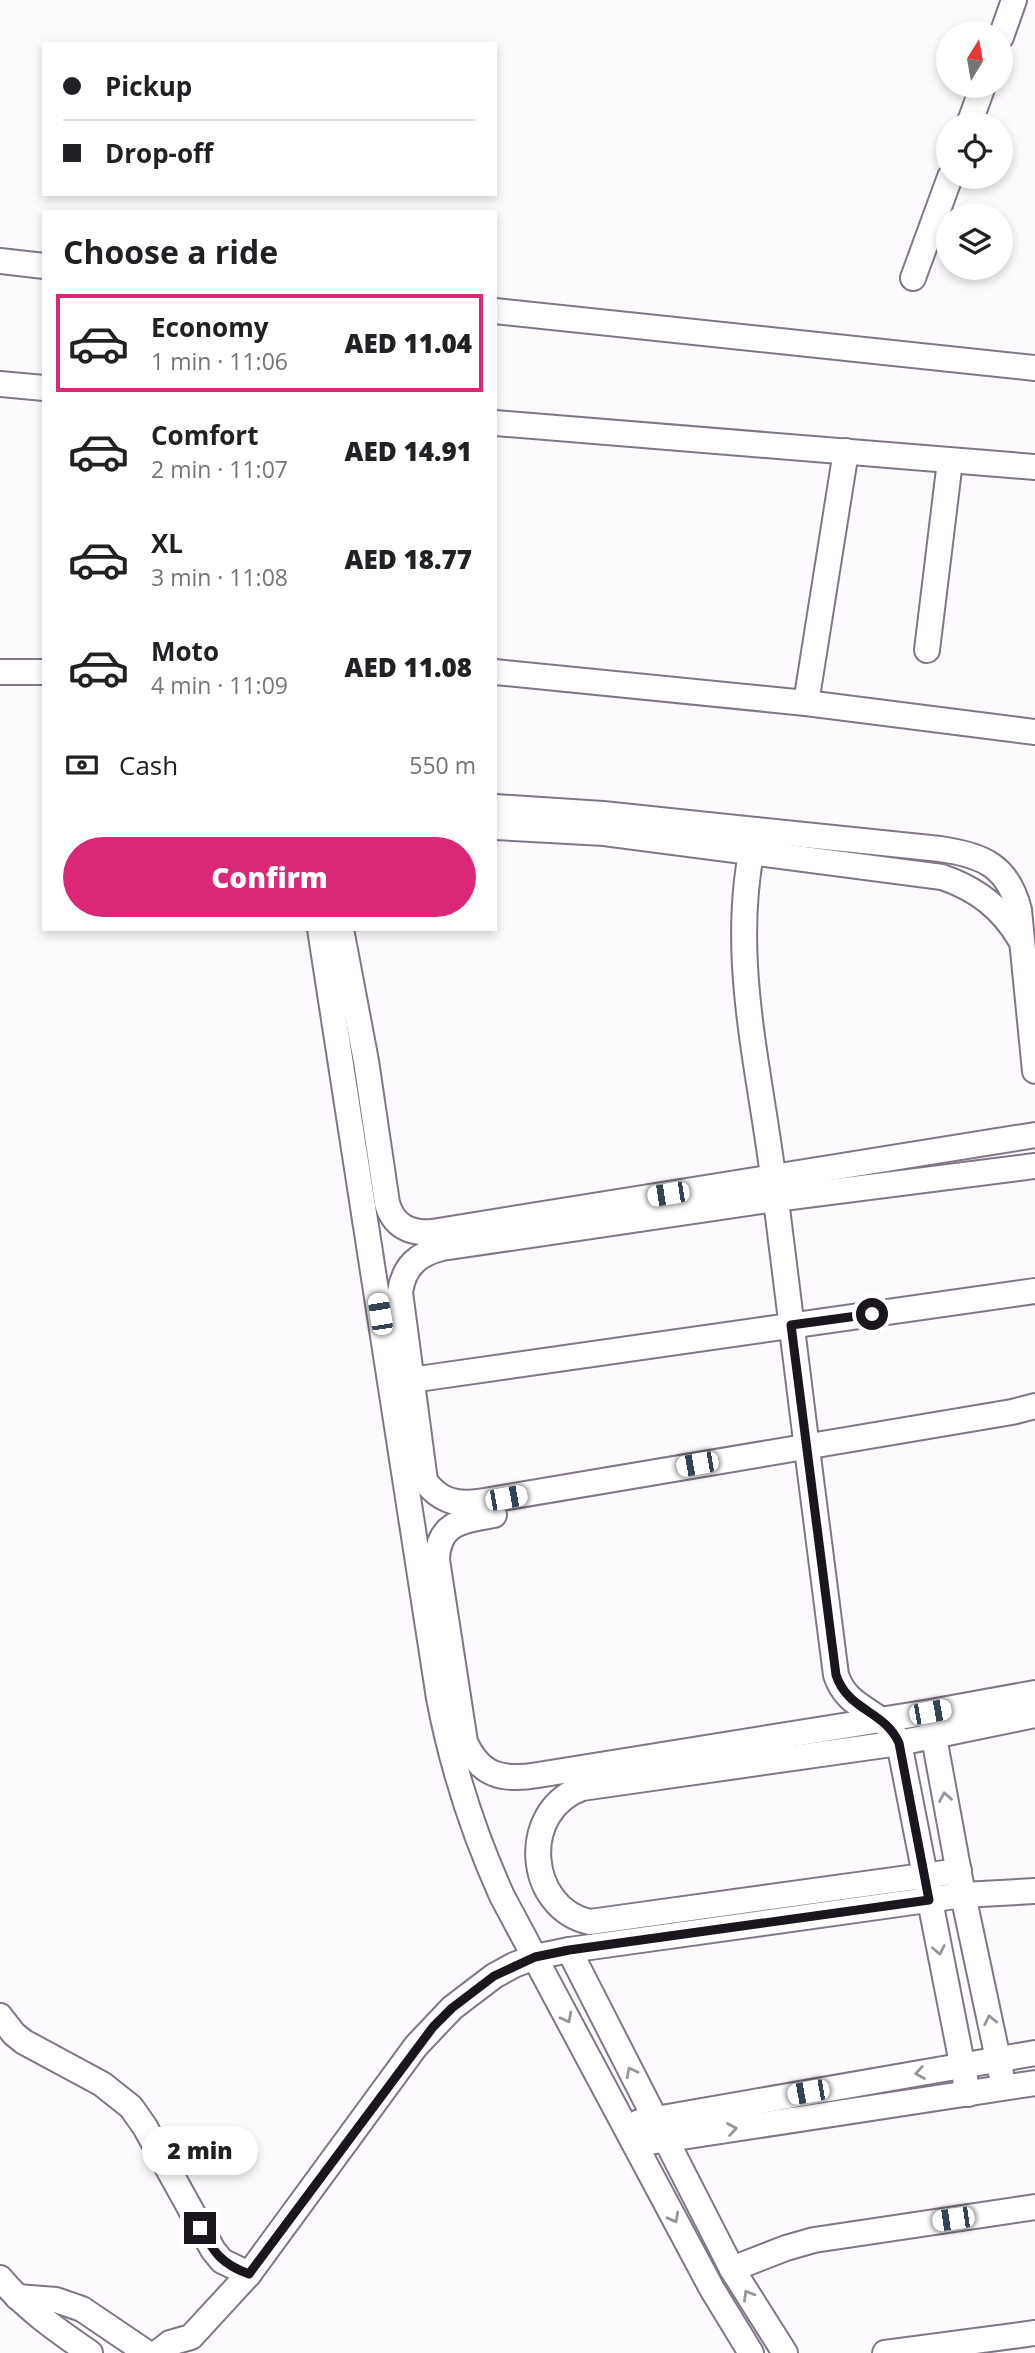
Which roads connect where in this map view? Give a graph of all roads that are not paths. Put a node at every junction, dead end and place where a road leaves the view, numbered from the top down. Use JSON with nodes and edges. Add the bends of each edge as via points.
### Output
{"nodes":[{"id":1,"x":1014,"y":0,"type":"edge"},
{"id":2,"x":1007,"y":21,"type":"edge"},
{"id":3,"x":945,"y":189,"type":"edge"},
{"id":4,"x":0,"y":261,"type":"edge"},
{"id":5,"x":42,"y":265,"type":"edge"},
{"id":6,"x":912,"y":278,"type":"dead end"},
{"id":7,"x":497,"y":311,"type":"edge"},
{"id":8,"x":1035,"y":368,"type":"edge"},
{"id":9,"x":0,"y":384,"type":"edge"},
{"id":10,"x":42,"y":388,"type":"edge"},
{"id":11,"x":497,"y":423,"type":"edge"},
{"id":12,"x":846,"y":451,"type":"junction"},
{"id":13,"x":950,"y":461,"type":"junction"},
{"id":14,"x":1035,"y":467,"type":"edge"},
{"id":15,"x":927,"y":650,"type":"dead end"},
{"id":16,"x":0,"y":671,"type":"edge"},
{"id":17,"x":42,"y":671,"type":"edge"},
{"id":18,"x":497,"y":672,"type":"edge"},
{"id":19,"x":806,"y":703,"type":"junction"},
{"id":20,"x":1035,"y":732,"type":"edge"},
{"id":21,"x":497,"y":807,"type":"edge"},
{"id":22,"x":497,"y":827,"type":"edge"},
{"id":23,"x":753,"y":841,"type":"junction"},
{"id":24,"x":320,"y":931,"type":"edge"},
{"id":25,"x":341,"y":931,"type":"edge"},
{"id":26,"x":1035,"y":1070,"type":"edge"},
{"id":27,"x":1035,"y":1136,"type":"edge"},
{"id":28,"x":1035,"y":1166,"type":"edge"},
{"id":29,"x":774,"y":1188,"type":"junction"},
{"id":30,"x":1035,"y":1291,"type":"edge"},
{"id":31,"x":791,"y":1325,"type":"junction"},
{"id":32,"x":411,"y":1380,"type":"junction"},
{"id":33,"x":1035,"y":1406,"type":"edge"},
{"id":34,"x":1035,"y":1421,"type":"edge"},
{"id":35,"x":807,"y":1453,"type":"junction"},
{"id":36,"x":1035,"y":1693,"type":"edge"},
{"id":37,"x":1035,"y":1715,"type":"edge"},
{"id":38,"x":883,"y":1720,"type":"junction"},
{"id":39,"x":932,"y":1724,"type":"junction"},
{"id":40,"x":899,"y":1743,"type":"junction"},
{"id":41,"x":961,"y":1883,"type":"junction"},
{"id":42,"x":927,"y":1888,"type":"junction"},
{"id":43,"x":1035,"y":1891,"type":"edge"},
{"id":44,"x":569,"y":1950,"type":"junction"},
{"id":45,"x":535,"y":1957,"type":"junction"},
{"id":46,"x":0,"y":2016,"type":"edge"},
{"id":47,"x":1035,"y":2053,"type":"edge"},
{"id":48,"x":998,"y":2059,"type":"junction"},
{"id":49,"x":962,"y":2066,"type":"junction"},
{"id":50,"x":1035,"y":2083,"type":"edge"},
{"id":51,"x":1004,"y":2087,"type":"junction"},
{"id":52,"x":968,"y":2094,"type":"junction"},
{"id":53,"x":660,"y":2129,"type":"junction"},
{"id":54,"x":630,"y":2135,"type":"junction"},
{"id":55,"x":1035,"y":2207,"type":"edge"},
{"id":56,"x":732,"y":2269,"type":"junction"},
{"id":57,"x":249,"y":2274,"type":"junction"},
{"id":58,"x":0,"y":2278,"type":"edge"},
{"id":59,"x":17,"y":2297,"type":"junction"},
{"id":60,"x":1035,"y":2333,"type":"edge"},
{"id":61,"x":190,"y":2345,"type":"edge"},
{"id":62,"x":90,"y":2353,"type":"edge"},
{"id":63,"x":147,"y":2353,"type":"edge"},
{"id":64,"x":157,"y":2353,"type":"edge"},
{"id":65,"x":751,"y":2353,"type":"edge"},
{"id":66,"x":785,"y":2353,"type":"edge"},
{"id":67,"x":885,"y":2353,"type":"edge"}],
"edges":[{"from":1,"to":2,"type":"street"},
{"from":3,"to":6,"type":"street"},
{"from":4,"to":5,"type":"street"},
{"from":7,"to":8,"type":"street"},
{"from":9,"to":10,"type":"street"},
{"from":11,"to":12,"type":"street"},
{"from":12,"to":13,"type":"street"},
{"from":12,"to":19,"type":"street"},
{"from":13,"to":14,"type":"street"},
{"from":13,"to":15,"type":"street"},
{"from":16,"to":17,"type":"street"},
{"from":18,"to":19,"type":"street"},
{"from":19,"to":20,"type":"street"},
{"from":21,"to":23,"type":"street","via":[[592,813]]},
{"from":22,"to":23,"type":"street"},
{"from":23,"to":26,"type":"street","via":[[940,849],[992,864],[1014,891],[1019,910]]},
{"from":23,"to":29,"type":"street","via":[[743,903],[743,954]]},
{"from":24,"to":45,"type":"street","via":[[445,1731],[479,1842]]},
{"from":25,"to":29,"type":"street","via":[[387,1203],[403,1227],[432,1232]]},
{"from":27,"to":29,"type":"street"},
{"from":28,"to":29,"type":"street"},
{"from":29,"to":31,"type":"street"},
{"from":29,"to":32,"type":"street","via":[[422,1255],[406,1271],[400,1292]]},
{"from":30,"to":31,"type":"street"},
{"from":31,"to":32,"type":"street"},
{"from":31,"to":35,"type":"street"},
{"from":32,"to":35,"type":"street","via":[[425,1481],[439,1496],[458,1504]]},
{"from":33,"to":35,"type":"street"},
{"from":34,"to":35,"type":"street"},
{"from":35,"to":38,"type":"street","via":[[836,1675],[849,1699]]},
{"from":35,"to":38,"type":"street","via":[[470,1519],[451,1527],[440,1542],[437,1560],[464,1742],[486,1770],[517,1778]]},
{"from":36,"to":39,"type":"street"},
{"from":37,"to":39,"type":"street"},
{"from":38,"to":39,"type":"street"},
{"from":38,"to":40,"type":"street"},
{"from":39,"to":40,"type":"street"},
{"from":41,"to":39,"type":"street","one_way":true},
{"from":40,"to":42,"type":"street"},
{"from":40,"to":42,"type":"street","via":[[582,1788],[550,1809],[540,1833],[539,1860],[546,1887],[562,1910],[590,1922]]},
{"from":41,"to":42,"type":"street"},
{"from":41,"to":43,"type":"street"},
{"from":48,"to":41,"type":"street","one_way":true},
{"from":42,"to":44,"type":"street"},
{"from":42,"to":49,"type":"street","one_way":true},
{"from":44,"to":45,"type":"street"},
{"from":53,"to":44,"type":"street","one_way":true},
{"from":45,"to":54,"type":"street","one_way":true},
{"from":45,"to":57,"type":"street","via":[[494,1976],[433,2027]]},
{"from":46,"to":57,"type":"street","via":[[24,2042],[102,2084],[131,2107],[213,2250],[222,2261]]},
{"from":47,"to":48,"type":"street"},
{"from":48,"to":49,"type":"street"},
{"from":48,"to":51,"type":"street"},
{"from":49,"to":52,"type":"street"},
{"from":49,"to":53,"type":"street","one_way":true},
{"from":50,"to":51,"type":"street"},
{"from":51,"to":52,"type":"street"},
{"from":53,"to":52,"type":"street","one_way":true},
{"from":53,"to":54,"type":"street"},
{"from":53,"to":56,"type":"street"},
{"from":54,"to":65,"type":"street","one_way":true},
{"from":55,"to":56,"type":"street","via":[[814,2240]]},
{"from":66,"to":56,"type":"street","one_way":true},
{"from":57,"to":61,"type":"street"},
{"from":58,"to":59,"type":"street"},
{"from":59,"to":62,"type":"street"},
{"from":59,"to":63,"type":"street","via":[[56,2300],[82,2309]]},
{"from":60,"to":67,"type":"street"},
{"from":61,"to":64,"type":"street","via":[[170,2343]]}]}
